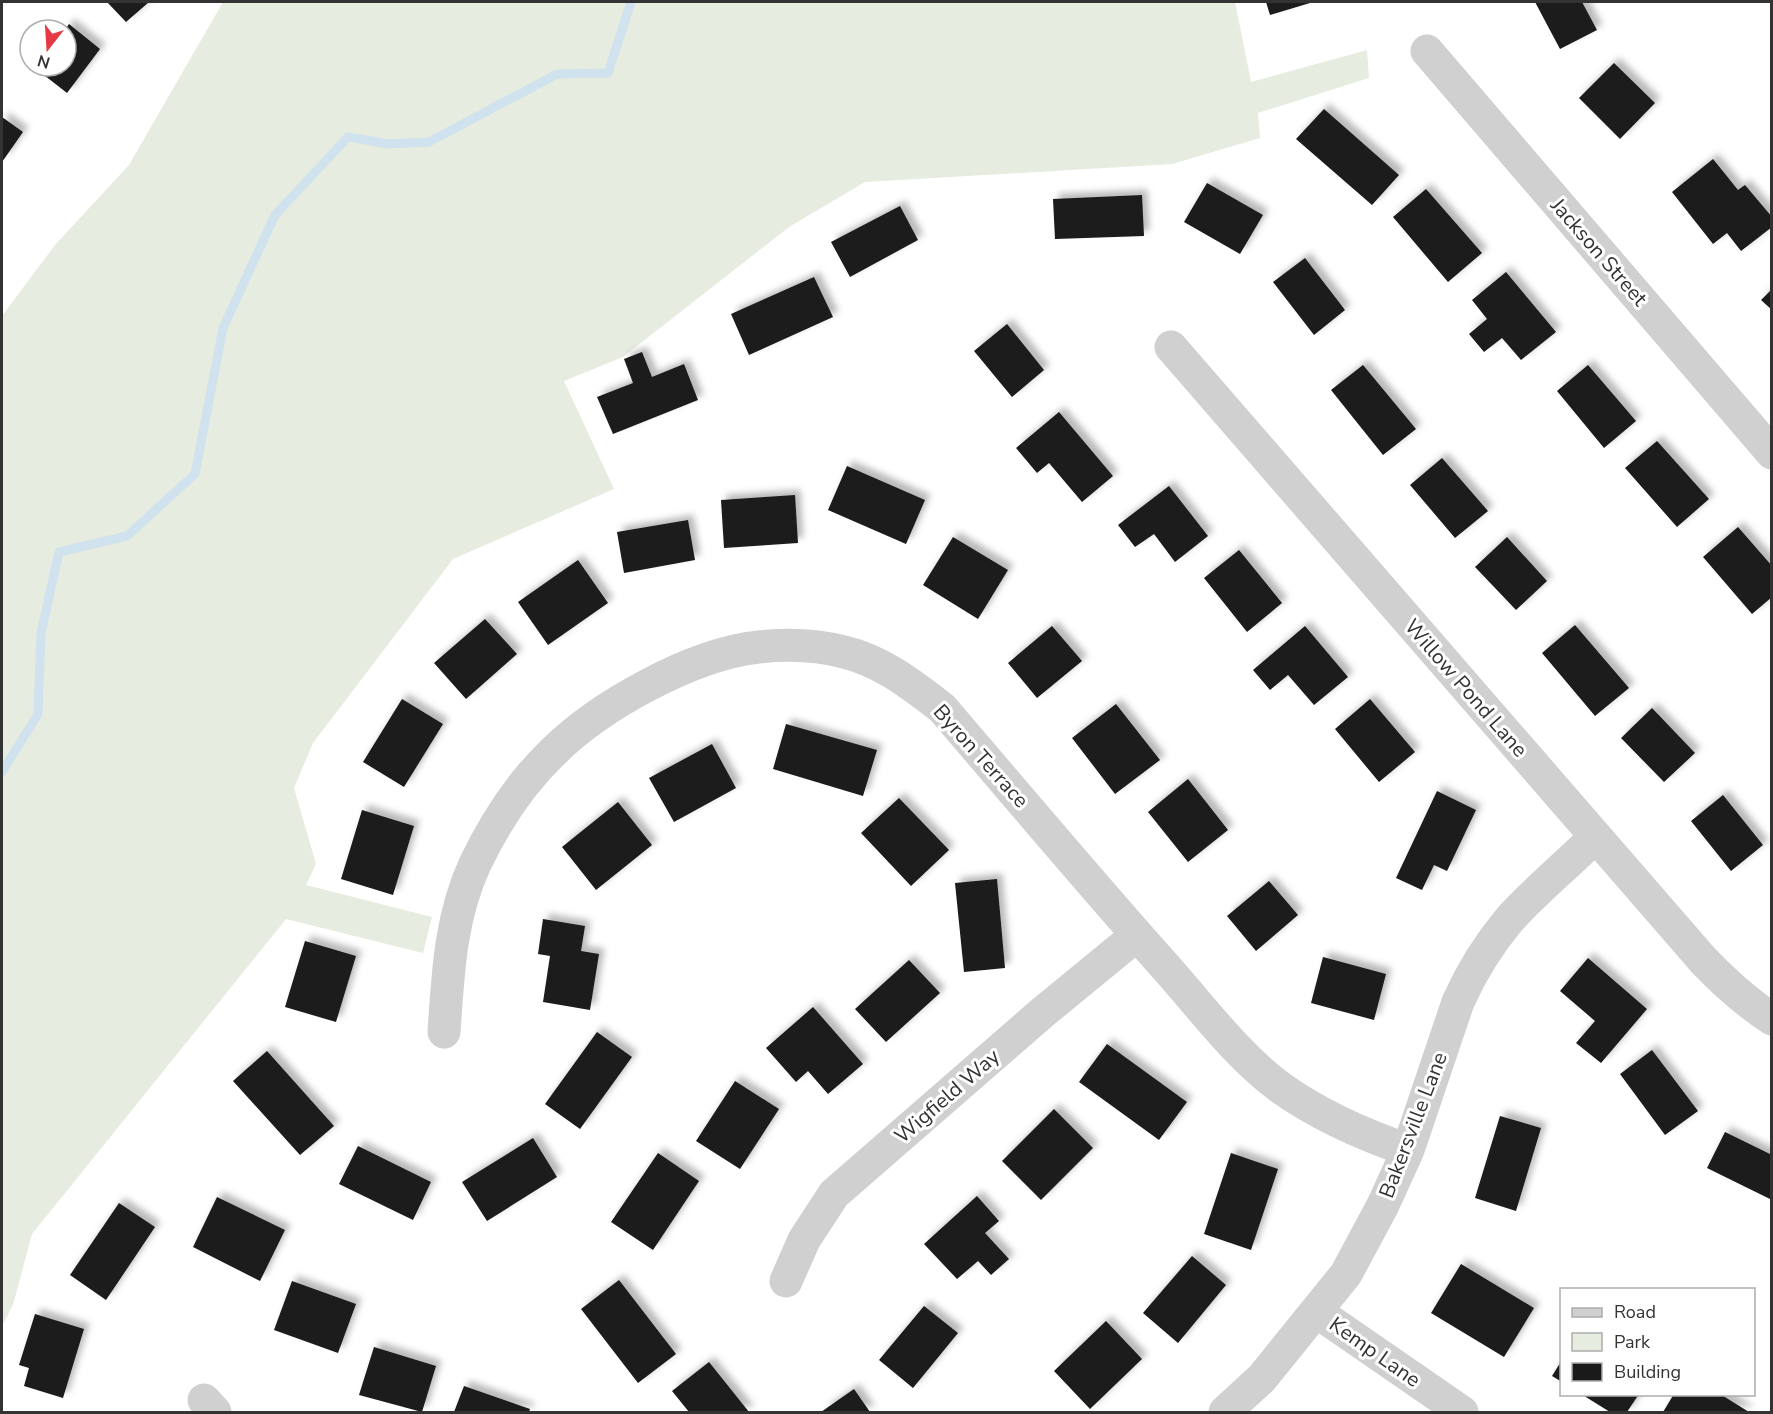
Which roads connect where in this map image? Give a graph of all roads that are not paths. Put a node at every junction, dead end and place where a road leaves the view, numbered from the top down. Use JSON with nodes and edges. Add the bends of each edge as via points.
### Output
{"nodes":[{"id":1,"x":1427,"y":51,"type":"dead end"},
{"id":2,"x":1171,"y":347,"type":"dead end"},
{"id":3,"x":1772,"y":453,"type":"edge"},
{"id":4,"x":1595,"y":837,"type":"junction"},
{"id":5,"x":1137,"y":935,"type":"junction"},
{"id":6,"x":1772,"y":1019,"type":"edge"},
{"id":7,"x":444,"y":1032,"type":"dead end"},
{"id":8,"x":1407,"y":1150,"type":"junction"},
{"id":9,"x":786,"y":1281,"type":"dead end"},
{"id":10,"x":1317,"y":1312,"type":"junction"},
{"id":11,"x":1225,"y":1413,"type":"edge"},
{"id":12,"x":1462,"y":1413,"type":"edge"}],
"edges":[{"from":1,"to":3,"type":"street","name":"Jackson Street"},
{"from":2,"to":4,"type":"street","name":"Willow Pond Lane"},
{"from":4,"to":6,"type":"street","name":"Willow Pond Lane","via":[[1734,992]]},
{"from":4,"to":8,"type":"street","name":"Bakersville Lane","via":[[1510,920],[1468,981]]},
{"from":5,"to":7,"type":"street","name":"Byron Terrace","via":[[942,708],[903,678],[844,652],[802,646],[759,646],[706,659],[632,694],[577,730],[529,777],[492,831],[462,897],[450,943]]},
{"from":5,"to":8,"type":"street","name":"Byron Terrace","via":[[1235,1046],[1281,1088],[1309,1106]]},
{"from":5,"to":9,"type":"street","name":"Wigfield Way","via":[[834,1194],[804,1240]]},
{"from":8,"to":10,"type":"street","name":"Bakersville Lane","via":[[1346,1274]]},
{"from":10,"to":11,"type":"street","name":"Bakersville Lane","via":[[1262,1378]]},
{"from":10,"to":12,"type":"street","name":"Kemp Lane"}]}
